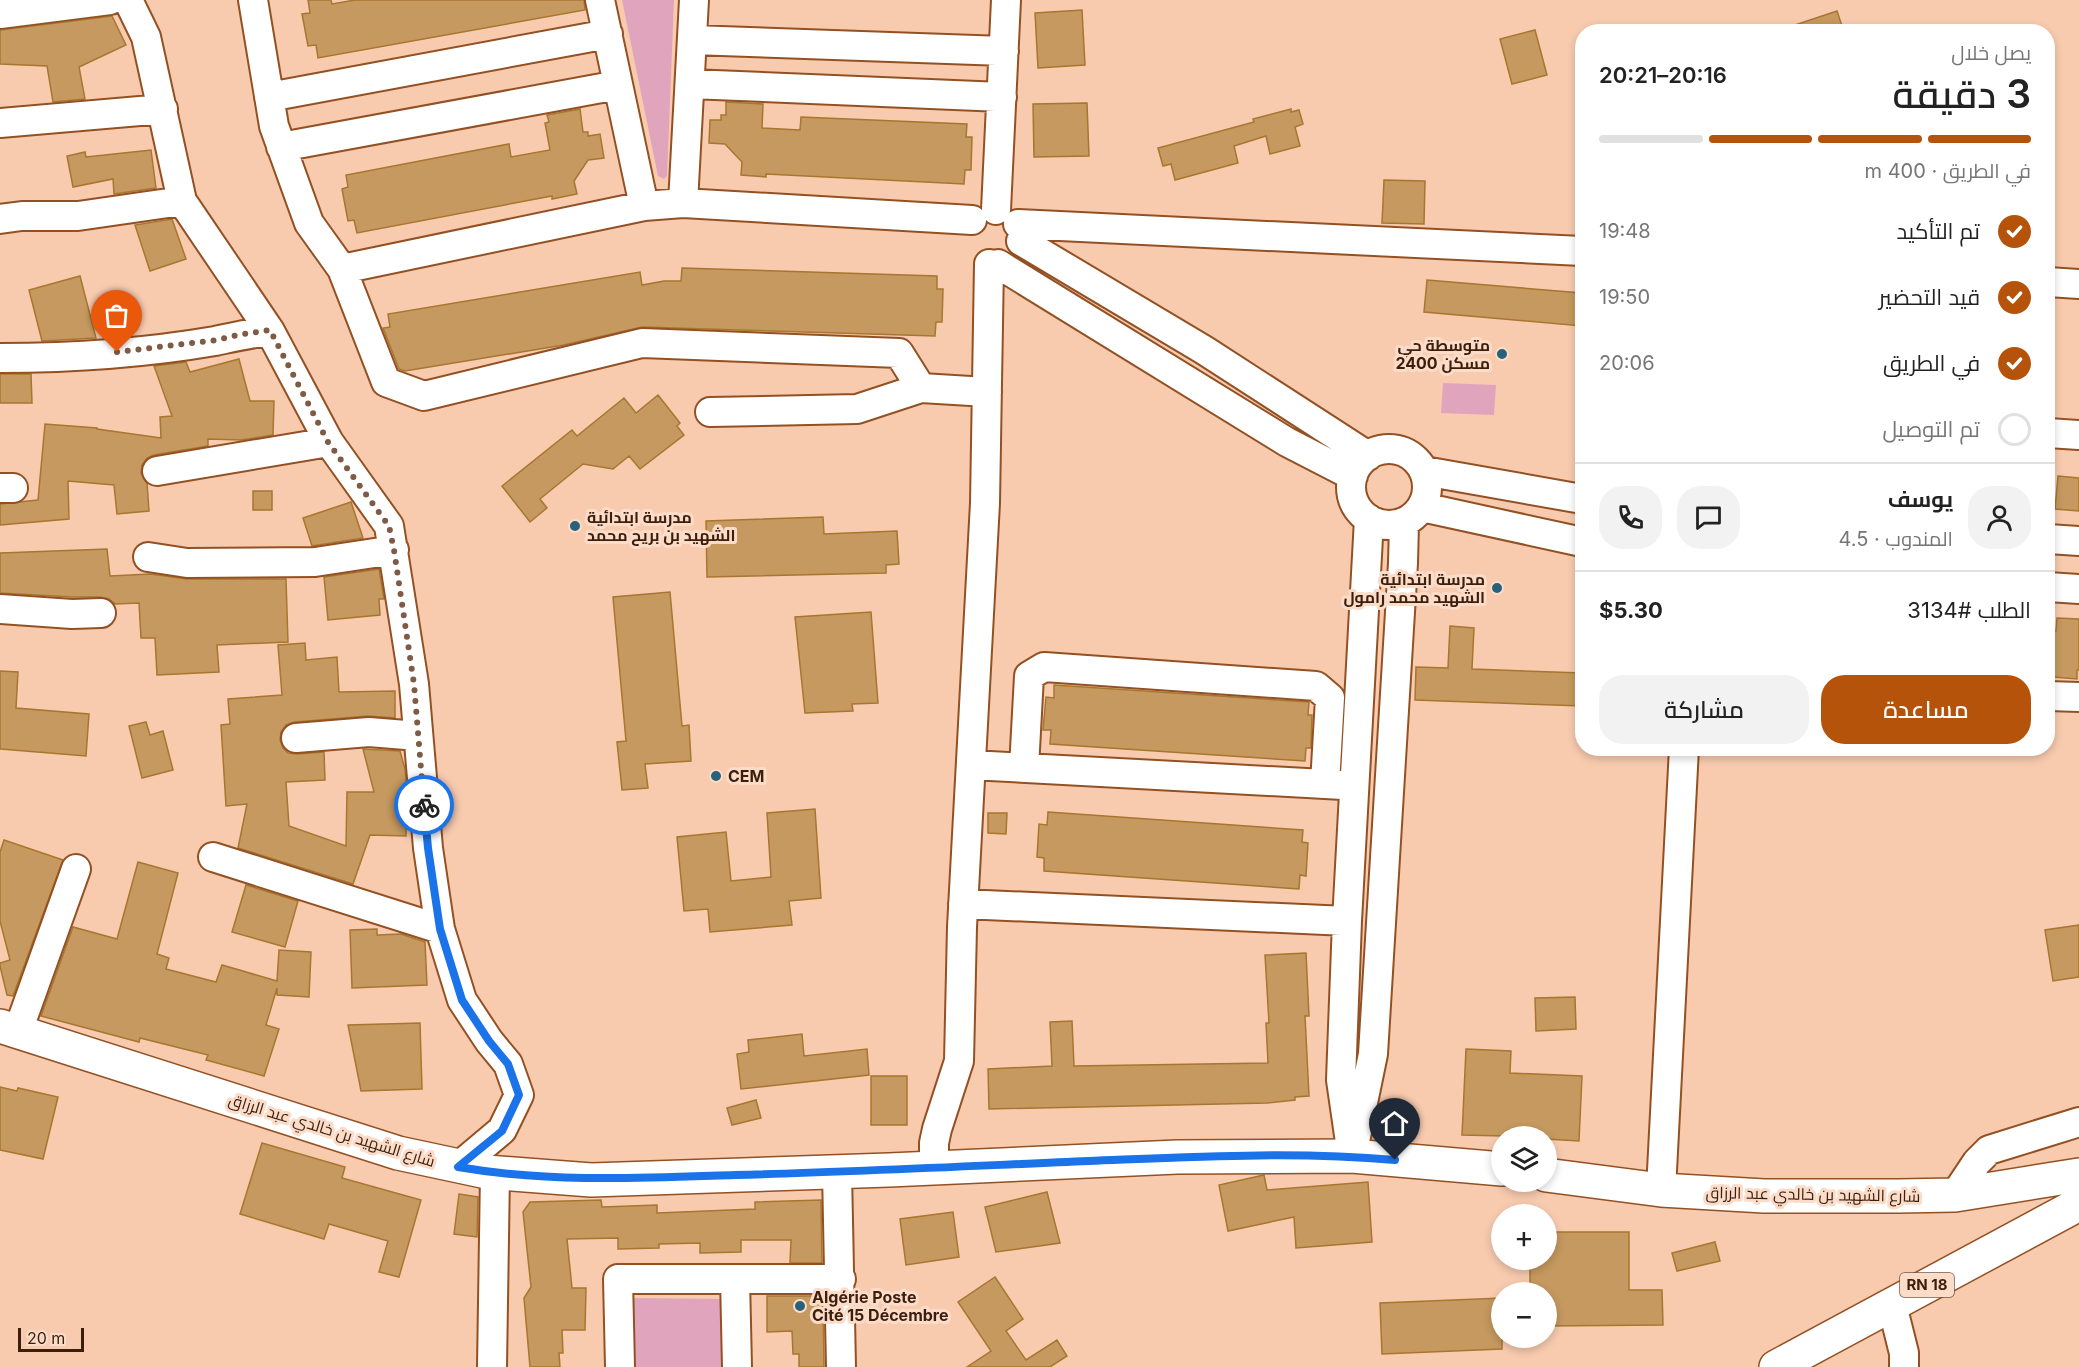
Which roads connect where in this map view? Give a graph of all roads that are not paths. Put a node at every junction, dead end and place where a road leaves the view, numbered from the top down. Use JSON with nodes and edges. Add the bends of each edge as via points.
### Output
{"nodes":[{"id":1,"x":110,"y":0,"type":"edge"},
{"id":2,"x":128,"y":0,"type":"edge"},
{"id":3,"x":253,"y":0,"type":"edge"},
{"id":4,"x":600,"y":0,"type":"edge"},
{"id":5,"x":694,"y":0,"type":"edge"},
{"id":6,"x":1006,"y":0,"type":"edge"},
{"id":7,"x":0,"y":14,"type":"edge"},
{"id":8,"x":608,"y":34,"type":"junction"},
{"id":9,"x":692,"y":40,"type":"junction"},
{"id":10,"x":1004,"y":51,"type":"junction"},
{"id":11,"x":618,"y":84,"type":"junction"},
{"id":12,"x":690,"y":84,"type":"junction"},
{"id":13,"x":269,"y":97,"type":"junction"},
{"id":14,"x":1002,"y":97,"type":"junction"},
{"id":15,"x":163,"y":109,"type":"junction"},
{"id":16,"x":0,"y":123,"type":"edge"},
{"id":17,"x":281,"y":147,"type":"junction"},
{"id":18,"x":182,"y":201,"type":"junction"},
{"id":19,"x":683,"y":203,"type":"junction"},
{"id":20,"x":644,"y":206,"type":"junction"},
{"id":21,"x":0,"y":219,"type":"edge"},
{"id":22,"x":1002,"y":224,"type":"junction"},
{"id":23,"x":1575,"y":251,"type":"edge"},
{"id":24,"x":993,"y":264,"type":"junction"},
{"id":25,"x":342,"y":269,"type":"junction"},
{"id":26,"x":2055,"y":282,"type":"edge"},
{"id":27,"x":2079,"y":284,"type":"edge"},
{"id":28,"x":270,"y":330,"type":"junction"},
{"id":29,"x":0,"y":358,"type":"edge"},
{"id":30,"x":921,"y":388,"type":"junction"},
{"id":31,"x":987,"y":392,"type":"junction"},
{"id":32,"x":710,"y":412,"type":"dead end"},
{"id":33,"x":2055,"y":433,"type":"edge"},
{"id":34,"x":2079,"y":435,"type":"edge"},
{"id":35,"x":328,"y":442,"type":"junction"},
{"id":36,"x":1361,"y":466,"type":"junction"},
{"id":37,"x":158,"y":471,"type":"dead end"},
{"id":38,"x":1424,"y":471,"type":"junction"},
{"id":39,"x":1575,"y":498,"type":"edge"},
{"id":40,"x":1413,"y":515,"type":"junction"},
{"id":41,"x":1369,"y":519,"type":"junction"},
{"id":42,"x":2055,"y":539,"type":"edge"},
{"id":43,"x":1575,"y":541,"type":"edge"},
{"id":44,"x":2079,"y":541,"type":"edge"},
{"id":45,"x":394,"y":550,"type":"junction"},
{"id":46,"x":148,"y":557,"type":"dead end"},
{"id":47,"x":2055,"y":587,"type":"edge"},
{"id":48,"x":2079,"y":589,"type":"edge"},
{"id":49,"x":0,"y":609,"type":"edge"},
{"id":50,"x":101,"y":613,"type":"dead end"},
{"id":51,"x":2055,"y":696,"type":"edge"},
{"id":52,"x":2079,"y":697,"type":"edge"},
{"id":53,"x":418,"y":736,"type":"junction"},
{"id":54,"x":296,"y":738,"type":"dead end"},
{"id":55,"x":1684,"y":756,"type":"edge"},
{"id":56,"x":971,"y":765,"type":"junction"},
{"id":57,"x":1024,"y":768,"type":"junction"},
{"id":58,"x":1325,"y":784,"type":"junction"},
{"id":59,"x":1354,"y":785,"type":"junction"},
{"id":60,"x":213,"y":857,"type":"dead end"},
{"id":61,"x":76,"y":869,"type":"dead end"},
{"id":62,"x":963,"y":904,"type":"junction"},
{"id":63,"x":1347,"y":921,"type":"junction"},
{"id":64,"x":440,"y":929,"type":"junction"},
{"id":65,"x":9,"y":1028,"type":"edge"},
{"id":66,"x":2079,"y":1122,"type":"edge"},
{"id":67,"x":1352,"y":1156,"type":"junction"},
{"id":68,"x":458,"y":1167,"type":"junction"},
{"id":69,"x":934,"y":1168,"type":"junction"},
{"id":70,"x":1491,"y":1168,"type":"edge"},
{"id":71,"x":837,"y":1172,"type":"junction"},
{"id":72,"x":495,"y":1173,"type":"junction"},
{"id":73,"x":2079,"y":1175,"type":"edge"},
{"id":74,"x":1557,"y":1176,"type":"edge"},
{"id":75,"x":1661,"y":1190,"type":"junction"},
{"id":76,"x":1955,"y":1195,"type":"junction"},
{"id":77,"x":2079,"y":1204,"type":"edge"},
{"id":78,"x":735,"y":1279,"type":"junction"},
{"id":79,"x":841,"y":1279,"type":"junction"},
{"id":80,"x":1892,"y":1305,"type":"junction"},
{"id":81,"x":492,"y":1367,"type":"edge"},
{"id":82,"x":620,"y":1367,"type":"edge"},
{"id":83,"x":737,"y":1367,"type":"edge"},
{"id":84,"x":842,"y":1367,"type":"edge"},
{"id":85,"x":1776,"y":1367,"type":"edge"},
{"id":86,"x":1904,"y":1367,"type":"edge"}],
"edges":[{"from":1,"to":7,"type":"street"},
{"from":2,"to":15,"type":"street","via":[[146,37]]},
{"from":3,"to":13,"type":"street"},
{"from":4,"to":8,"type":"street"},
{"from":5,"to":9,"type":"street"},
{"from":6,"to":10,"type":"street"},
{"from":8,"to":11,"type":"street"},
{"from":8,"to":13,"type":"street"},
{"from":9,"to":10,"type":"street"},
{"from":9,"to":12,"type":"street"},
{"from":10,"to":14,"type":"street"},
{"from":11,"to":17,"type":"street"},
{"from":11,"to":20,"type":"street"},
{"from":12,"to":14,"type":"street"},
{"from":12,"to":19,"type":"street"},
{"from":13,"to":17,"type":"street"},
{"from":14,"to":22,"type":"street"},
{"from":15,"to":16,"type":"street"},
{"from":15,"to":18,"type":"street"},
{"from":17,"to":25,"type":"street","via":[[309,223]]},
{"from":18,"to":21,"type":"street","via":[[78,216]]},
{"from":18,"to":28,"type":"street"},
{"from":19,"to":20,"type":"street"},
{"from":19,"to":22,"type":"street"},
{"from":20,"to":25,"type":"street"},
{"from":22,"to":23,"type":"street"},
{"from":22,"to":24,"type":"street","via":[[1018,249],[1013,256]]},
{"from":22,"to":24,"type":"street","via":[[968,229],[966,238],[973,255]]},
{"from":22,"to":36,"type":"street","via":[[1204,350]]},
{"from":24,"to":31,"type":"street"},
{"from":24,"to":36,"type":"street","via":[[1287,442]]},
{"from":25,"to":30,"type":"street","via":[[386,382],[424,396],[642,343],[899,353]]},
{"from":26,"to":27,"type":"street"},
{"from":28,"to":29,"type":"street","via":[[138,350],[54,358]]},
{"from":28,"to":35,"type":"street"},
{"from":30,"to":31,"type":"street"},
{"from":30,"to":32,"type":"street","via":[[857,408]]},
{"from":31,"to":56,"type":"street"},
{"from":33,"to":34,"type":"street"},
{"from":35,"to":37,"type":"street"},
{"from":35,"to":45,"type":"street","via":[[389,526]]},
{"from":36,"to":38,"type":"street","via":[[1380,451],[1393,450],[1406,453]]},
{"from":36,"to":41,"type":"street","via":[[1351,489],[1353,501]]},
{"from":38,"to":39,"type":"street"},
{"from":38,"to":40,"type":"street","via":[[1427,490]]},
{"from":40,"to":41,"type":"street","via":[[1392,525]]},
{"from":40,"to":43,"type":"street"},
{"from":40,"to":67,"type":"street","via":[[1401,587],[1373,1054]]},
{"from":41,"to":59,"type":"street"},
{"from":42,"to":44,"type":"street"},
{"from":45,"to":46,"type":"street","via":[[315,562],[187,563]]},
{"from":45,"to":53,"type":"street"},
{"from":47,"to":48,"type":"street"},
{"from":49,"to":50,"type":"street"},
{"from":51,"to":52,"type":"street"},
{"from":53,"to":54,"type":"street","via":[[369,732]]},
{"from":53,"to":64,"type":"street"},
{"from":55,"to":75,"type":"street"},
{"from":56,"to":57,"type":"street"},
{"from":56,"to":62,"type":"street"},
{"from":57,"to":58,"type":"street"},
{"from":57,"to":58,"type":"street","via":[[1029,676],[1044,667],[1316,686],[1330,699]]},
{"from":58,"to":59,"type":"street"},
{"from":59,"to":63,"type":"street"},
{"from":60,"to":64,"type":"street"},
{"from":61,"to":65,"type":"street"},
{"from":62,"to":63,"type":"street"},
{"from":62,"to":69,"type":"street","via":[[959,1061],[937,1129]]},
{"from":63,"to":67,"type":"street","via":[[1341,1080]]},
{"from":64,"to":68,"type":"street","via":[[462,1000],[508,1064],[519,1095],[502,1131]]},
{"from":65,"to":68,"type":"main road","name":"شارع الشهيد بن خالدي عبد الرزاق","via":[[398,1153]]},
{"from":66,"to":76,"type":"street","via":[[1989,1150]]},
{"from":67,"to":69,"type":"main road","name":"شارع الشهيد بن خالدي عبد الرزاق","via":[[1178,1157]]},
{"from":67,"to":70,"type":"main road","name":"شارع الشهيد بن خالدي عبد الرزاق"},
{"from":68,"to":72,"type":"main road","name":"شارع الشهيد بن خالدي عبد الرزاق"},
{"from":69,"to":71,"type":"main road","name":"شارع الشهيد بن خالدي عبد الرزاق"},
{"from":71,"to":72,"type":"main road","name":"شارع الشهيد بن خالدي عبد الرزاق","via":[[591,1179]]},
{"from":71,"to":79,"type":"street"},
{"from":72,"to":81,"type":"street"},
{"from":73,"to":76,"type":"main road","name":"شارع الشهيد بن خالدي عبد الرزاق"},
{"from":74,"to":75,"type":"main road","name":"شارع الشهيد بن خالدي عبد الرزاق"},
{"from":75,"to":76,"type":"main road","name":"شارع الشهيد بن خالدي عبد الرزاق","via":[[1764,1196]]},
{"from":77,"to":80,"type":"main road","number":"RN 18"},
{"from":78,"to":79,"type":"street"},
{"from":78,"to":82,"type":"street","via":[[618,1279]]},
{"from":78,"to":83,"type":"street"},
{"from":79,"to":84,"type":"street"},
{"from":80,"to":85,"type":"main road","number":"RN 18"},
{"from":80,"to":86,"type":"street"}]}
